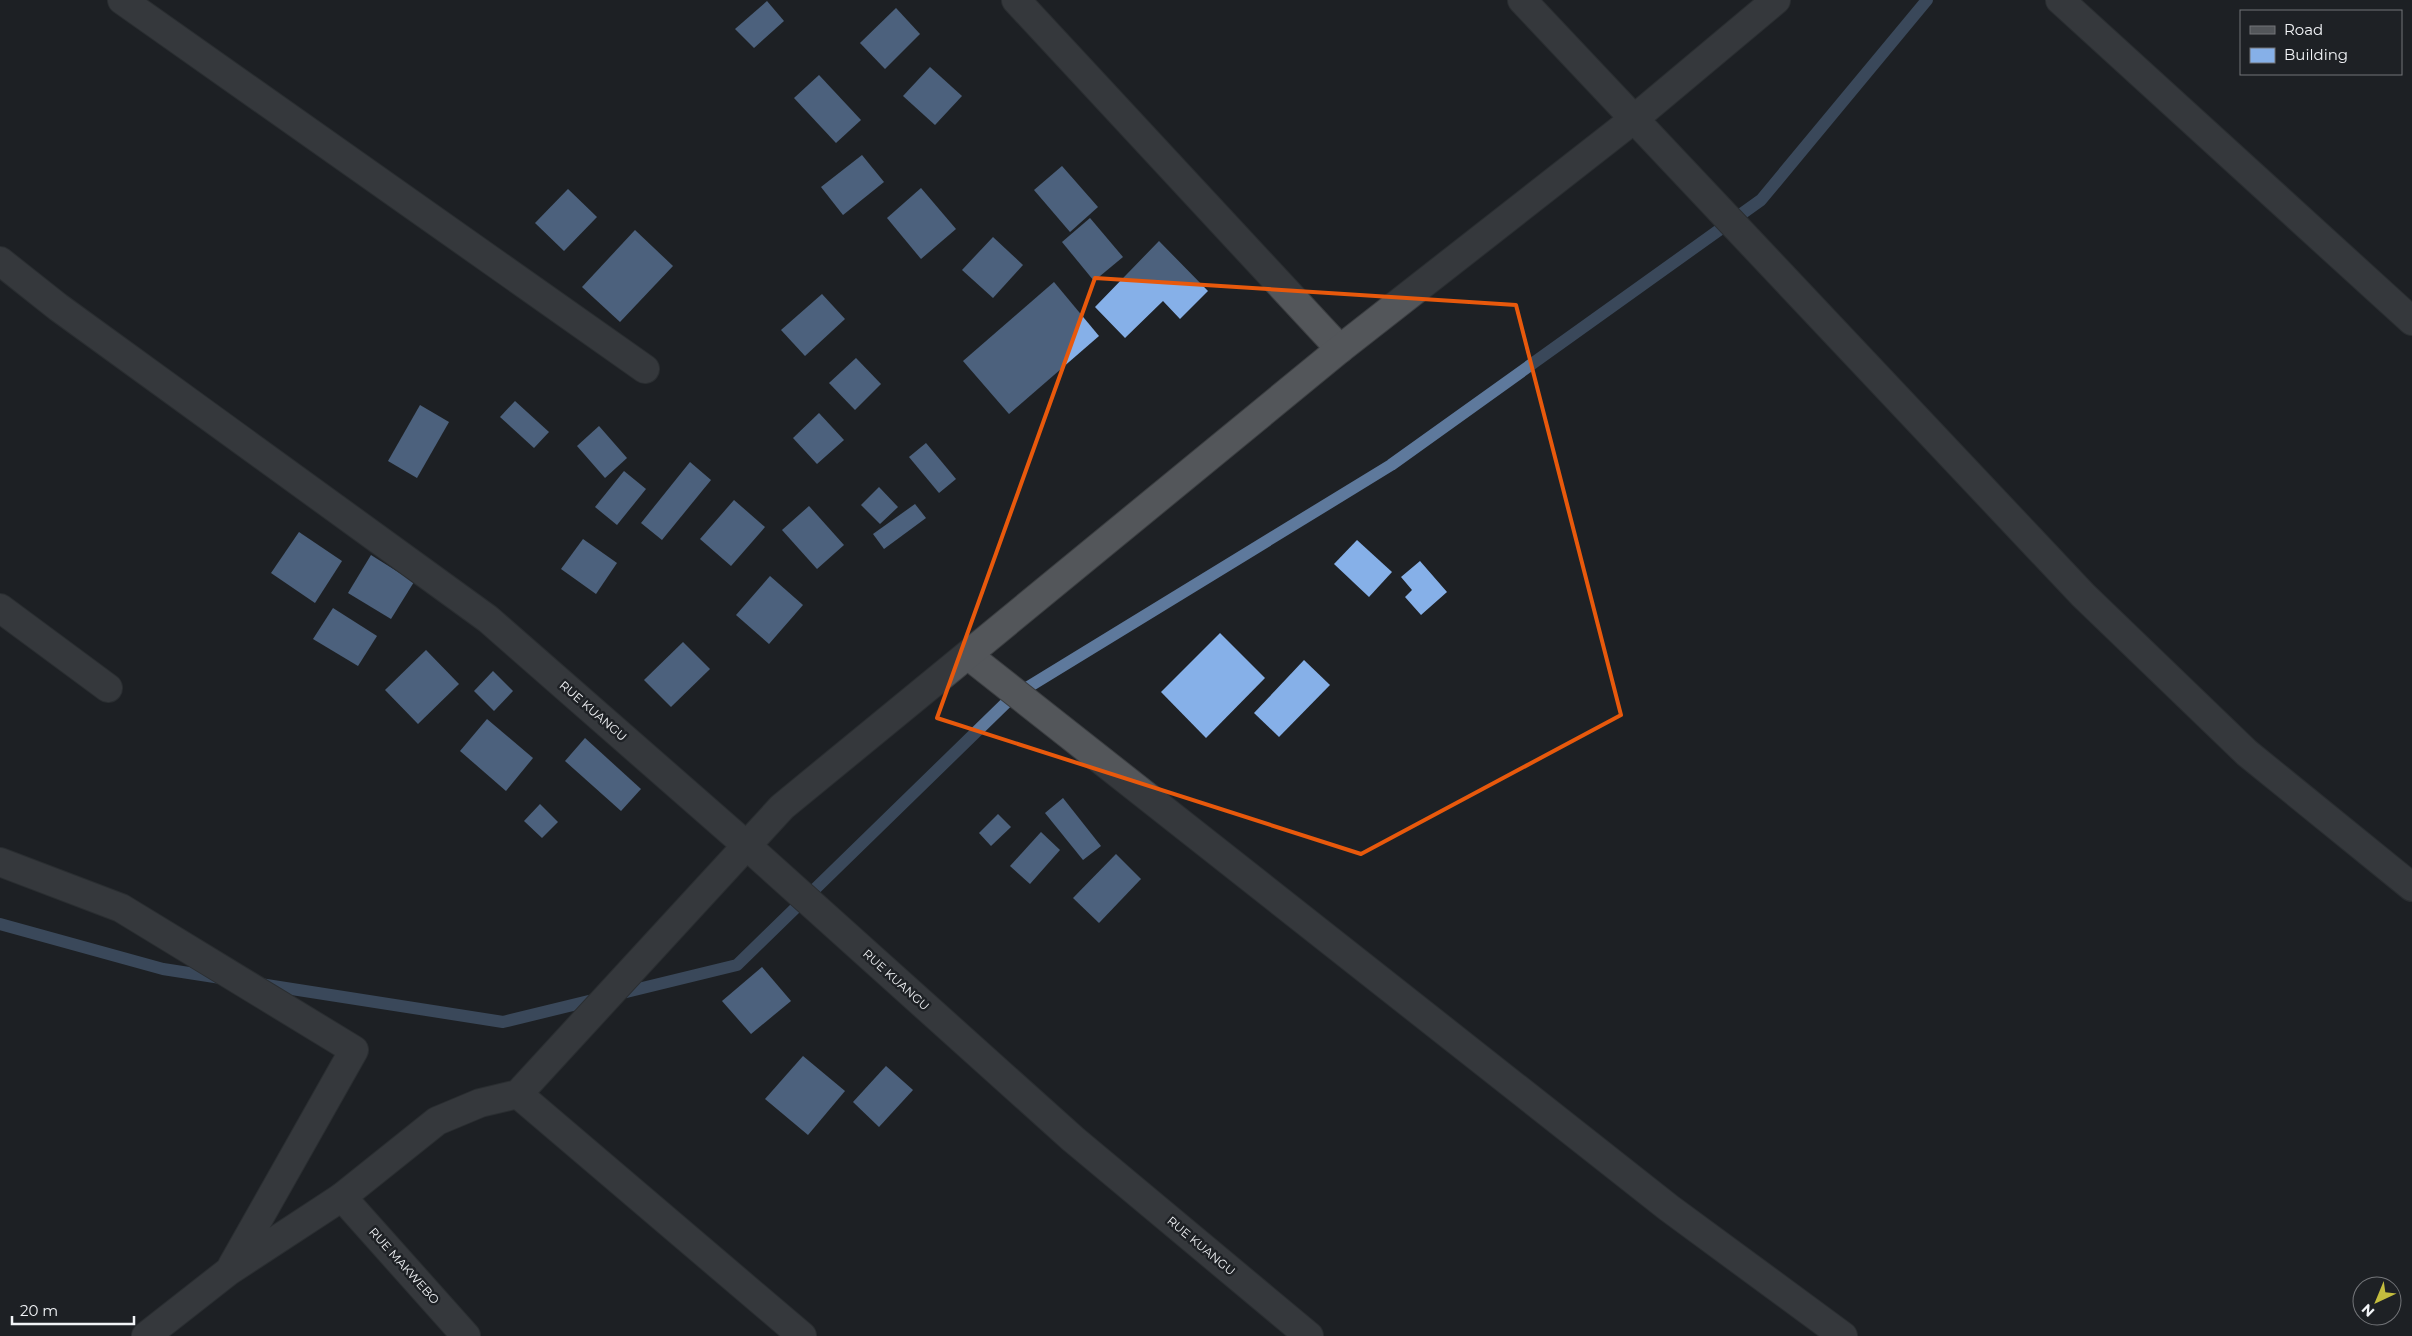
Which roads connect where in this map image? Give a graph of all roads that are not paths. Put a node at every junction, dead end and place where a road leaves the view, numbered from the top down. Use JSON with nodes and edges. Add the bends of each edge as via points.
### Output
{"nodes":[{"id":1,"x":122,"y":0,"type":"edge"},
{"id":2,"x":1016,"y":0,"type":"edge"},
{"id":3,"x":1522,"y":0,"type":"edge"},
{"id":4,"x":1776,"y":0,"type":"edge"},
{"id":5,"x":2060,"y":0,"type":"edge"},
{"id":6,"x":1634,"y":119,"type":"junction"},
{"id":7,"x":0,"y":261,"type":"edge"},
{"id":8,"x":2412,"y":321,"type":"edge"},
{"id":9,"x":1340,"y":349,"type":"junction"},
{"id":10,"x":645,"y":369,"type":"dead end"},
{"id":11,"x":0,"y":608,"type":"edge"},
{"id":12,"x":969,"y":656,"type":"junction"},
{"id":13,"x":108,"y":688,"type":"dead end"},
{"id":14,"x":746,"y":845,"type":"junction"},
{"id":15,"x":0,"y":862,"type":"edge"},
{"id":16,"x":2412,"y":887,"type":"edge"},
{"id":17,"x":518,"y":1094,"type":"junction"},
{"id":18,"x":342,"y":1196,"type":"junction"},
{"id":19,"x":230,"y":1272,"type":"junction"},
{"id":20,"x":146,"y":1336,"type":"edge"},
{"id":21,"x":466,"y":1336,"type":"edge"},
{"id":22,"x":802,"y":1336,"type":"edge"},
{"id":23,"x":1309,"y":1336,"type":"edge"},
{"id":24,"x":1843,"y":1336,"type":"edge"}],
"edges":[{"from":1,"to":10,"type":"street"},
{"from":2,"to":9,"type":"street"},
{"from":3,"to":6,"type":"street"},
{"from":4,"to":6,"type":"street"},
{"from":5,"to":8,"type":"street"},
{"from":6,"to":9,"type":"street"},
{"from":6,"to":16,"type":"street","via":[[2083,595],[2247,753]]},
{"from":7,"to":14,"type":"street","name":"RUE KUANGU","via":[[58,307],[488,619]]},
{"from":9,"to":12,"type":"street"},
{"from":11,"to":13,"type":"street"},
{"from":12,"to":14,"type":"street","via":[[782,807]]},
{"from":12,"to":24,"type":"street","via":[[1669,1208]]},
{"from":14,"to":17,"type":"street"},
{"from":14,"to":23,"type":"street","name":"RUE KUANGU","via":[[1073,1139]]},
{"from":15,"to":19,"type":"street","via":[[121,908],[354,1050]]},
{"from":17,"to":18,"type":"street","via":[[480,1103],[437,1121]]},
{"from":17,"to":22,"type":"street"},
{"from":18,"to":19,"type":"street"},
{"from":18,"to":21,"type":"street","name":"RUE MAKWEBO"},
{"from":19,"to":20,"type":"street"}]}
